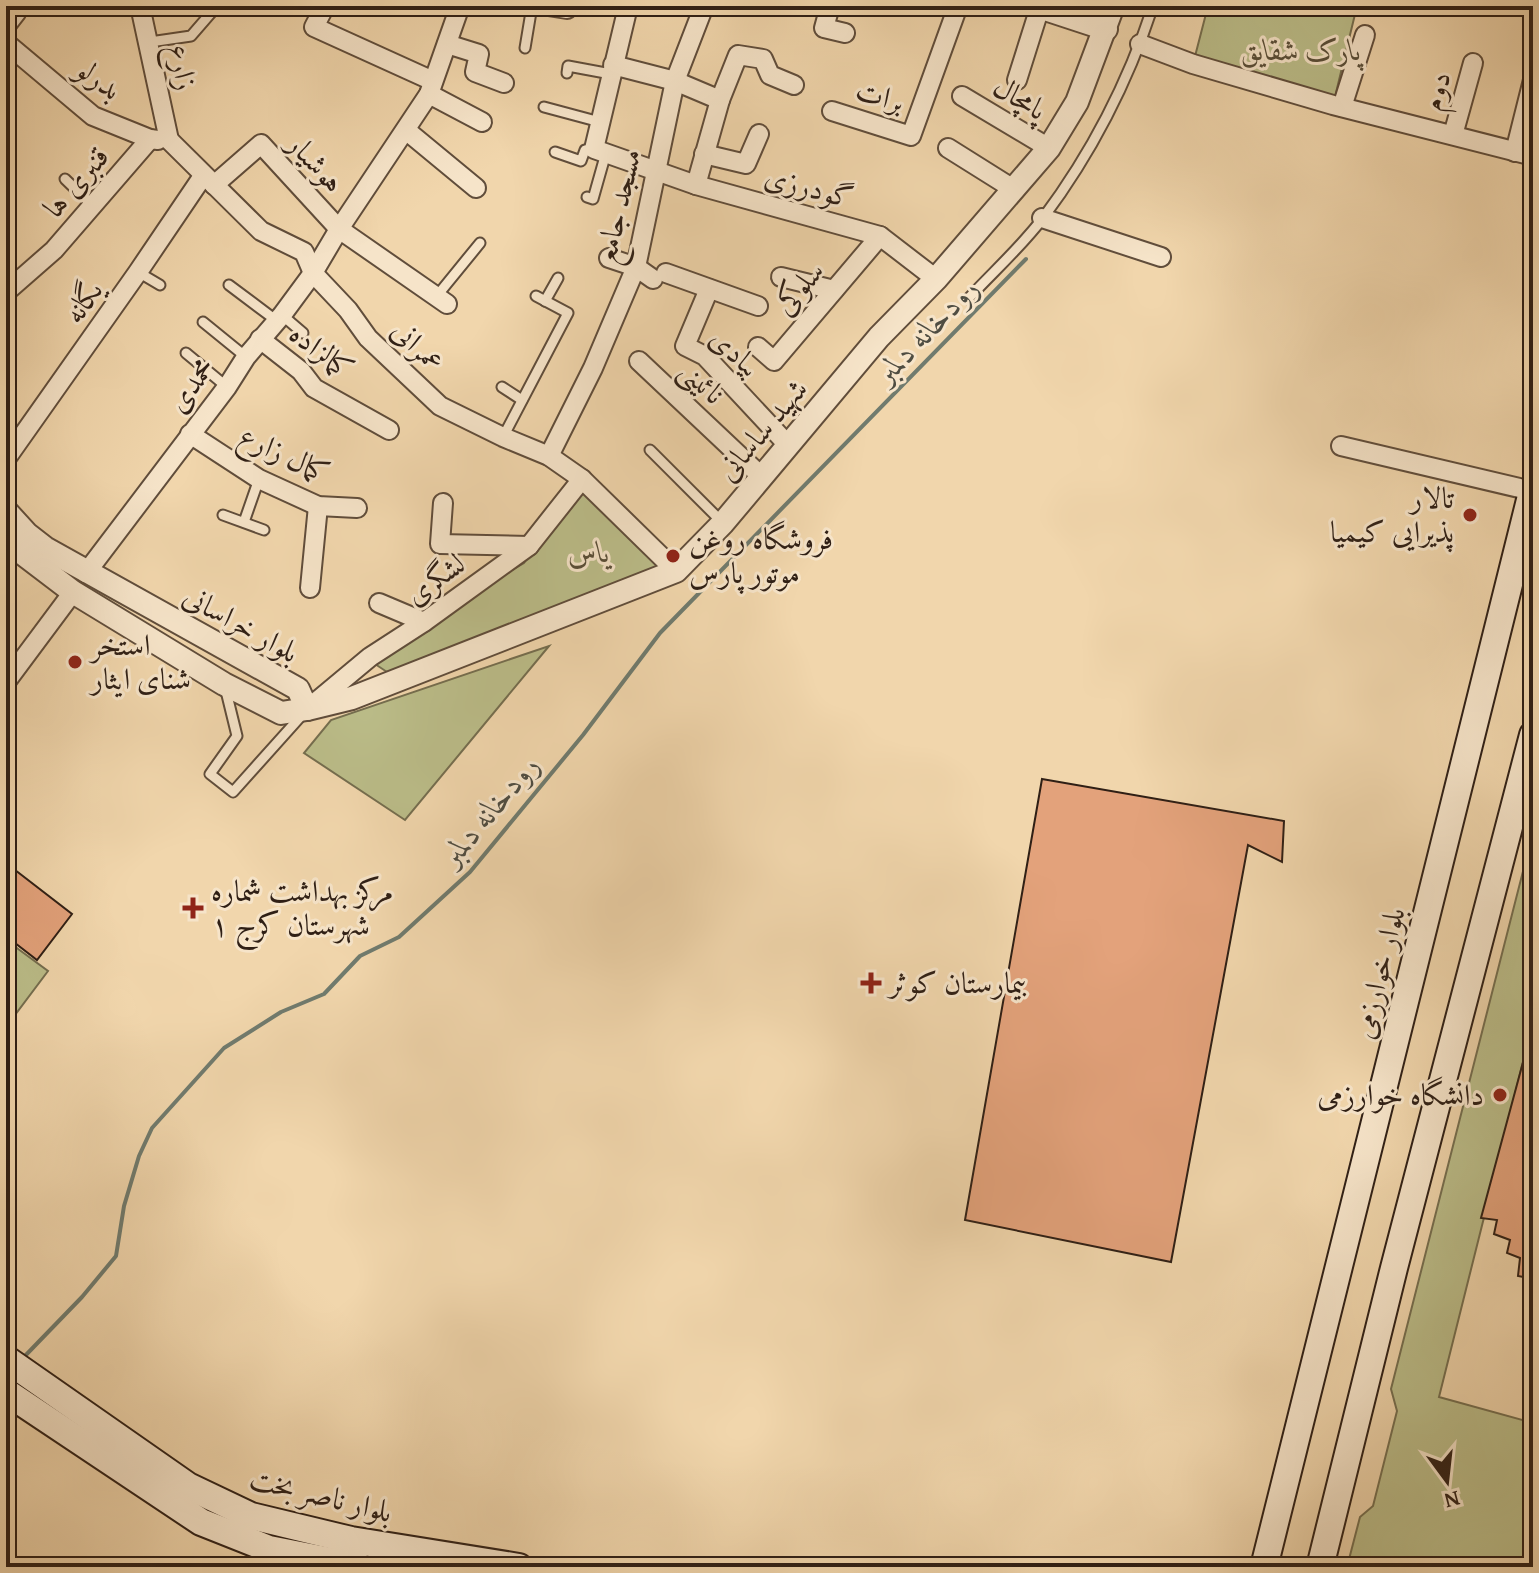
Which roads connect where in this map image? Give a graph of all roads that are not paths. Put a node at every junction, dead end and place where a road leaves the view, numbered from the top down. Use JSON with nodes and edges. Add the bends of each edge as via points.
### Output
{"nodes":[{"id":1,"x":21,"y":6,"type":"edge"},
{"id":2,"x":140,"y":6,"type":"edge"},
{"id":3,"x":217,"y":6,"type":"edge"},
{"id":4,"x":325,"y":6,"type":"edge"},
{"id":5,"x":460,"y":6,"type":"edge"},
{"id":6,"x":532,"y":6,"type":"edge"},
{"id":7,"x":548,"y":6,"type":"edge"},
{"id":8,"x":704,"y":6,"type":"edge"},
{"id":9,"x":830,"y":6,"type":"edge"},
{"id":10,"x":958,"y":6,"type":"edge"},
{"id":11,"x":1113,"y":6,"type":"edge"},
{"id":12,"x":1153,"y":6,"type":"edge"},
{"id":13,"x":1038,"y":7,"type":"edge"},
{"id":14,"x":567,"y":9,"type":"dead end"},
{"id":15,"x":626,"y":15,"type":"dead end"},
{"id":16,"x":1106,"y":29,"type":"junction"},
{"id":17,"x":6,"y":33,"type":"edge"},
{"id":18,"x":845,"y":33,"type":"dead end"},
{"id":19,"x":1365,"y":35,"type":"dead end"},
{"id":20,"x":150,"y":42,"type":"junction"},
{"id":21,"x":6,"y":43,"type":"edge"},
{"id":22,"x":447,"y":44,"type":"junction"},
{"id":23,"x":1140,"y":44,"type":"junction"},
{"id":24,"x":525,"y":48,"type":"dead end"},
{"id":25,"x":1473,"y":63,"type":"dead end"},
{"id":26,"x":612,"y":70,"type":"junction"},
{"id":27,"x":567,"y":73,"type":"dead end"},
{"id":28,"x":1014,"y":74,"type":"dead end"},
{"id":29,"x":1533,"y":80,"type":"edge"},
{"id":30,"x":675,"y":81,"type":"junction"},
{"id":31,"x":504,"y":83,"type":"dead end"},
{"id":32,"x":794,"y":85,"type":"dead end"},
{"id":33,"x":431,"y":88,"type":"junction"},
{"id":34,"x":962,"y":96,"type":"dead end"},
{"id":35,"x":720,"y":100,"type":"junction"},
{"id":36,"x":544,"y":107,"type":"dead end"},
{"id":37,"x":1342,"y":107,"type":"junction"},
{"id":38,"x":832,"y":111,"type":"dead end"},
{"id":39,"x":482,"y":122,"type":"dead end"},
{"id":40,"x":600,"y":122,"type":"junction"},
{"id":41,"x":407,"y":131,"type":"junction"},
{"id":42,"x":759,"y":134,"type":"dead end"},
{"id":43,"x":1453,"y":135,"type":"junction"},
{"id":44,"x":160,"y":140,"type":"junction"},
{"id":45,"x":948,"y":148,"type":"dead end"},
{"id":46,"x":1049,"y":148,"type":"junction"},
{"id":47,"x":600,"y":151,"type":"junction"},
{"id":48,"x":555,"y":152,"type":"dead end"},
{"id":49,"x":704,"y":154,"type":"junction"},
{"id":50,"x":1524,"y":154,"type":"edge"},
{"id":51,"x":655,"y":170,"type":"junction"},
{"id":52,"x":65,"y":179,"type":"dead end"},
{"id":53,"x":208,"y":181,"type":"junction"},
{"id":54,"x":696,"y":185,"type":"junction"},
{"id":55,"x":476,"y":188,"type":"dead end"},
{"id":56,"x":1015,"y":190,"type":"junction"},
{"id":57,"x":587,"y":197,"type":"dead end"},
{"id":58,"x":752,"y":200,"type":"junction"},
{"id":59,"x":93,"y":206,"type":"junction"},
{"id":60,"x":745,"y":218,"type":"dead end"},
{"id":61,"x":1042,"y":218,"type":"junction"},
{"id":62,"x":339,"y":229,"type":"junction"},
{"id":63,"x":880,"y":236,"type":"junction"},
{"id":64,"x":480,"y":243,"type":"dead end"},
{"id":65,"x":1161,"y":257,"type":"dead end"},
{"id":66,"x":609,"y":258,"type":"dead end"},
{"id":67,"x":636,"y":267,"type":"junction"},
{"id":68,"x":138,"y":272,"type":"junction"},
{"id":69,"x":313,"y":273,"type":"junction"},
{"id":70,"x":781,"y":277,"type":"dead end"},
{"id":71,"x":558,"y":278,"type":"dead end"},
{"id":72,"x":936,"y":279,"type":"junction"},
{"id":73,"x":160,"y":285,"type":"dead end"},
{"id":74,"x":229,"y":285,"type":"dead end"},
{"id":75,"x":709,"y":289,"type":"junction"},
{"id":76,"x":834,"y":290,"type":"junction"},
{"id":77,"x":6,"y":292,"type":"edge"},
{"id":78,"x":968,"y":299,"type":"dead end"},
{"id":79,"x":442,"y":300,"type":"joint"},
{"id":80,"x":758,"y":306,"type":"dead end"},
{"id":81,"x":280,"y":318,"type":"junction"},
{"id":82,"x":203,"y":322,"type":"dead end"},
{"id":83,"x":303,"y":333,"type":"dead end"},
{"id":84,"x":260,"y":339,"type":"junction"},
{"id":85,"x":758,"y":347,"type":"dead end"},
{"id":86,"x":186,"y":353,"type":"dead end"},
{"id":87,"x":246,"y":357,"type":"junction"},
{"id":88,"x":639,"y":361,"type":"dead end"},
{"id":89,"x":227,"y":387,"type":"junction"},
{"id":90,"x":502,"y":387,"type":"dead end"},
{"id":91,"x":522,"y":400,"type":"junction"},
{"id":92,"x":389,"y":430,"type":"dead end"},
{"id":93,"x":190,"y":434,"type":"junction"},
{"id":94,"x":503,"y":437,"type":"junction"},
{"id":95,"x":788,"y":445,"type":"junction"},
{"id":96,"x":1341,"y":446,"type":"dead end"},
{"id":97,"x":650,"y":450,"type":"dead end"},
{"id":98,"x":549,"y":456,"type":"junction"},
{"id":99,"x":6,"y":459,"type":"edge"},
{"id":100,"x":762,"y":477,"type":"junction"},
{"id":101,"x":259,"y":479,"type":"junction"},
{"id":102,"x":582,"y":479,"type":"junction"},
{"id":103,"x":1533,"y":490,"type":"edge"},
{"id":104,"x":443,"y":503,"type":"dead end"},
{"id":105,"x":318,"y":506,"type":"junction"},
{"id":106,"x":357,"y":508,"type":"dead end"},
{"id":107,"x":6,"y":511,"type":"edge"},
{"id":108,"x":223,"y":515,"type":"dead end"},
{"id":109,"x":244,"y":522,"type":"junction"},
{"id":110,"x":723,"y":523,"type":"junction"},
{"id":111,"x":264,"y":530,"type":"dead end"},
{"id":112,"x":6,"y":541,"type":"edge"},
{"id":113,"x":529,"y":546,"type":"junction"},
{"id":114,"x":676,"y":571,"type":"junction"},
{"id":115,"x":86,"y":573,"type":"junction"},
{"id":116,"x":310,"y":588,"type":"dead end"},
{"id":117,"x":73,"y":592,"type":"junction"},
{"id":118,"x":379,"y":603,"type":"dead end"},
{"id":119,"x":424,"y":622,"type":"junction"},
{"id":120,"x":6,"y":682,"type":"edge"},
{"id":121,"x":224,"y":684,"type":"junction"},
{"id":122,"x":307,"y":709,"type":"junction"},
{"id":123,"x":1533,"y":735,"type":"edge"},
{"id":124,"x":6,"y":1359,"type":"edge"},
{"id":125,"x":10,"y":1395,"type":"edge"},
{"id":126,"x":361,"y":1567,"type":"edge"},
{"id":127,"x":519,"y":1567,"type":"edge"},
{"id":128,"x":1264,"y":1567,"type":"edge"},
{"id":129,"x":1320,"y":1567,"type":"edge"}],
"edges":[{"from":1,"to":17,"type":"lane"},
{"from":2,"to":20,"type":"street","name":"زارع"},
{"from":3,"to":20,"type":"lane","via":[[191,36]]},
{"from":4,"to":33,"type":"street","via":[[314,27]]},
{"from":5,"to":22,"type":"street","name":"محمدی"},
{"from":6,"to":24,"type":"lane"},
{"from":7,"to":14,"type":"street"},
{"from":8,"to":30,"type":"street","name":"مسجد جامع"},
{"from":9,"to":18,"type":"street","via":[[824,28]]},
{"from":10,"to":38,"type":"street","name":"برات","via":[[911,136]]},
{"from":11,"to":16,"type":"street","name":"شهید ساسانی"},
{"from":12,"to":23,"type":"lane"},
{"from":13,"to":16,"type":"street"},
{"from":13,"to":28,"type":"street"},
{"from":15,"to":26,"type":"street"},
{"from":16,"to":46,"type":"street","name":"شهید ساسانی","via":[[1077,102]]},
{"from":19,"to":37,"type":"street"},
{"from":20,"to":44,"type":"street","name":"زارع"},
{"from":21,"to":44,"type":"street","name":"بدرلو","via":[[93,116]]},
{"from":22,"to":31,"type":"street","via":[[479,54],[475,72]]},
{"from":22,"to":33,"type":"street","name":"محمدی"},
{"from":23,"to":37,"type":"street"},
{"from":23,"to":61,"type":"lane","via":[[1108,116]]},
{"from":25,"to":43,"type":"street","name":"دوم"},
{"from":26,"to":27,"type":"lane","via":[[568,66]]},
{"from":26,"to":30,"type":"street"},
{"from":26,"to":40,"type":"street"},
{"from":29,"to":50,"type":"street"},
{"from":30,"to":35,"type":"street"},
{"from":30,"to":51,"type":"street","name":"مسجد جامع"},
{"from":32,"to":35,"type":"street","via":[[770,75],[763,59],[738,55]]},
{"from":33,"to":39,"type":"street"},
{"from":33,"to":41,"type":"street","name":"محمدی"},
{"from":34,"to":46,"type":"street","name":"پامچال"},
{"from":35,"to":49,"type":"street"},
{"from":36,"to":40,"type":"lane"},
{"from":37,"to":43,"type":"street"},
{"from":40,"to":47,"type":"street"},
{"from":41,"to":55,"type":"street"},
{"from":41,"to":62,"type":"street","name":"محمدی"},
{"from":42,"to":49,"type":"street","via":[[746,164]]},
{"from":43,"to":50,"type":"street"},
{"from":44,"to":53,"type":"street"},
{"from":44,"to":59,"type":"street","name":"قنبری ها"},
{"from":45,"to":56,"type":"street"},
{"from":46,"to":56,"type":"street","name":"شهید ساسانی"},
{"from":47,"to":48,"type":"lane","via":[[585,150],[581,161]]},
{"from":47,"to":51,"type":"street","name":"گودرزی"},
{"from":47,"to":57,"type":"lane","via":[[593,199]]},
{"from":49,"to":54,"type":"street"},
{"from":51,"to":54,"type":"street","name":"گودرزی"},
{"from":51,"to":67,"type":"street","name":"مسجد جامع"},
{"from":52,"to":59,"type":"lane"},
{"from":53,"to":62,"type":"street","name":"هوشیار","via":[[261,144]]},
{"from":53,"to":68,"type":"street","name":"یگانه"},
{"from":53,"to":69,"type":"street","via":[[261,231],[304,252]]},
{"from":54,"to":58,"type":"street","name":"گودرزی"},
{"from":56,"to":72,"type":"street","name":"شهید ساسانی"},
{"from":58,"to":60,"type":"street"},
{"from":58,"to":63,"type":"street","name":"گودرزی"},
{"from":59,"to":77,"type":"street","name":"قنبری ها"},
{"from":61,"to":65,"type":"street"},
{"from":61,"to":78,"type":"lane"},
{"from":62,"to":69,"type":"street","name":"محمدی"},
{"from":62,"to":79,"type":"street"},
{"from":63,"to":72,"type":"street","name":"گودرزی"},
{"from":63,"to":76,"type":"street","name":"سلوکی"},
{"from":64,"to":79,"type":"lane"},
{"from":66,"to":67,"type":"street"},
{"from":67,"to":75,"type":"street"},
{"from":67,"to":98,"type":"street","name":"مسجد جامع"},
{"from":68,"to":73,"type":"lane"},
{"from":68,"to":99,"type":"street","name":"یگانه"},
{"from":69,"to":81,"type":"street","name":"محمدی"},
{"from":69,"to":94,"type":"street","name":"عمرانی","via":[[368,338],[440,406]]},
{"from":70,"to":76,"type":"street"},
{"from":71,"to":91,"type":"lane","via":[[541,299],[568,313]]},
{"from":72,"to":95,"type":"street","name":"شهید ساسانی"},
{"from":74,"to":81,"type":"lane"},
{"from":75,"to":80,"type":"street"},
{"from":75,"to":95,"type":"street","name":"بیادی","via":[[685,346],[705,356]]},
{"from":76,"to":85,"type":"street","name":"سلوکی","via":[[774,361]]},
{"from":81,"to":83,"type":"lane"},
{"from":81,"to":84,"type":"street","name":"محمدی"},
{"from":82,"to":87,"type":"lane"},
{"from":84,"to":87,"type":"street","name":"محمدی"},
{"from":84,"to":92,"type":"street","name":"کمالزاده","via":[[314,388]]},
{"from":86,"to":89,"type":"lane"},
{"from":87,"to":89,"type":"street","name":"محمدی"},
{"from":88,"to":100,"type":"street","name":"نائینی"},
{"from":89,"to":93,"type":"street","name":"محمدی"},
{"from":90,"to":91,"type":"lane"},
{"from":91,"to":94,"type":"lane"},
{"from":93,"to":101,"type":"street","name":"کمال زارع"},
{"from":93,"to":115,"type":"street","name":"محمدی"},
{"from":94,"to":98,"type":"street","name":"عمرانی"},
{"from":95,"to":100,"type":"street","name":"شهید ساسانی"},
{"from":96,"to":103,"type":"street"},
{"from":97,"to":110,"type":"lane"},
{"from":98,"to":102,"type":"street","name":"عمرانی"},
{"from":100,"to":110,"type":"street","name":"شهید ساسانی"},
{"from":101,"to":105,"type":"street","name":"کمال زارع"},
{"from":101,"to":109,"type":"lane"},
{"from":102,"to":113,"type":"street","name":"لشگری"},
{"from":102,"to":114,"type":"street","name":"عمرانی"},
{"from":103,"to":128,"type":"main road","name":"بلوار خوارزمی"},
{"from":104,"to":113,"type":"street","via":[[440,544]]},
{"from":105,"to":106,"type":"street","name":"کمال زارع"},
{"from":105,"to":116,"type":"street"},
{"from":107,"to":115,"type":"street","name":"بلوار خراسانی","via":[[36,542]]},
{"from":108,"to":109,"type":"lane"},
{"from":109,"to":111,"type":"lane"},
{"from":110,"to":114,"type":"street","name":"شهید ساسانی"},
{"from":112,"to":117,"type":"street","name":"بلوار خراسانی"},
{"from":113,"to":119,"type":"street","name":"لشگری"},
{"from":114,"to":122,"type":"street","name":"شهید ساسانی","via":[[352,698]]},
{"from":115,"to":117,"type":"street"},
{"from":115,"to":122,"type":"street","name":"بلوار خراسانی","via":[[298,689]]},
{"from":117,"to":120,"type":"street"},
{"from":117,"to":121,"type":"street","name":"بلوار خراسانی"},
{"from":118,"to":119,"type":"street"},
{"from":119,"to":122,"type":"street","name":"لشگری","via":[[370,657]]},
{"from":121,"to":122,"type":"street","name":"بلوار خراسانی","via":[[281,713]]},
{"from":121,"to":122,"type":"lane","via":[[237,736],[210,774],[233,792]]},
{"from":123,"to":129,"type":"main road"},
{"from":124,"to":127,"type":"main road","name":"بلوار ناصر بخت","via":[[188,1486],[251,1516],[351,1540]]},
{"from":125,"to":126,"type":"main road","name":"بلوار ناصر بخت","via":[[201,1522],[269,1549]]}]}
